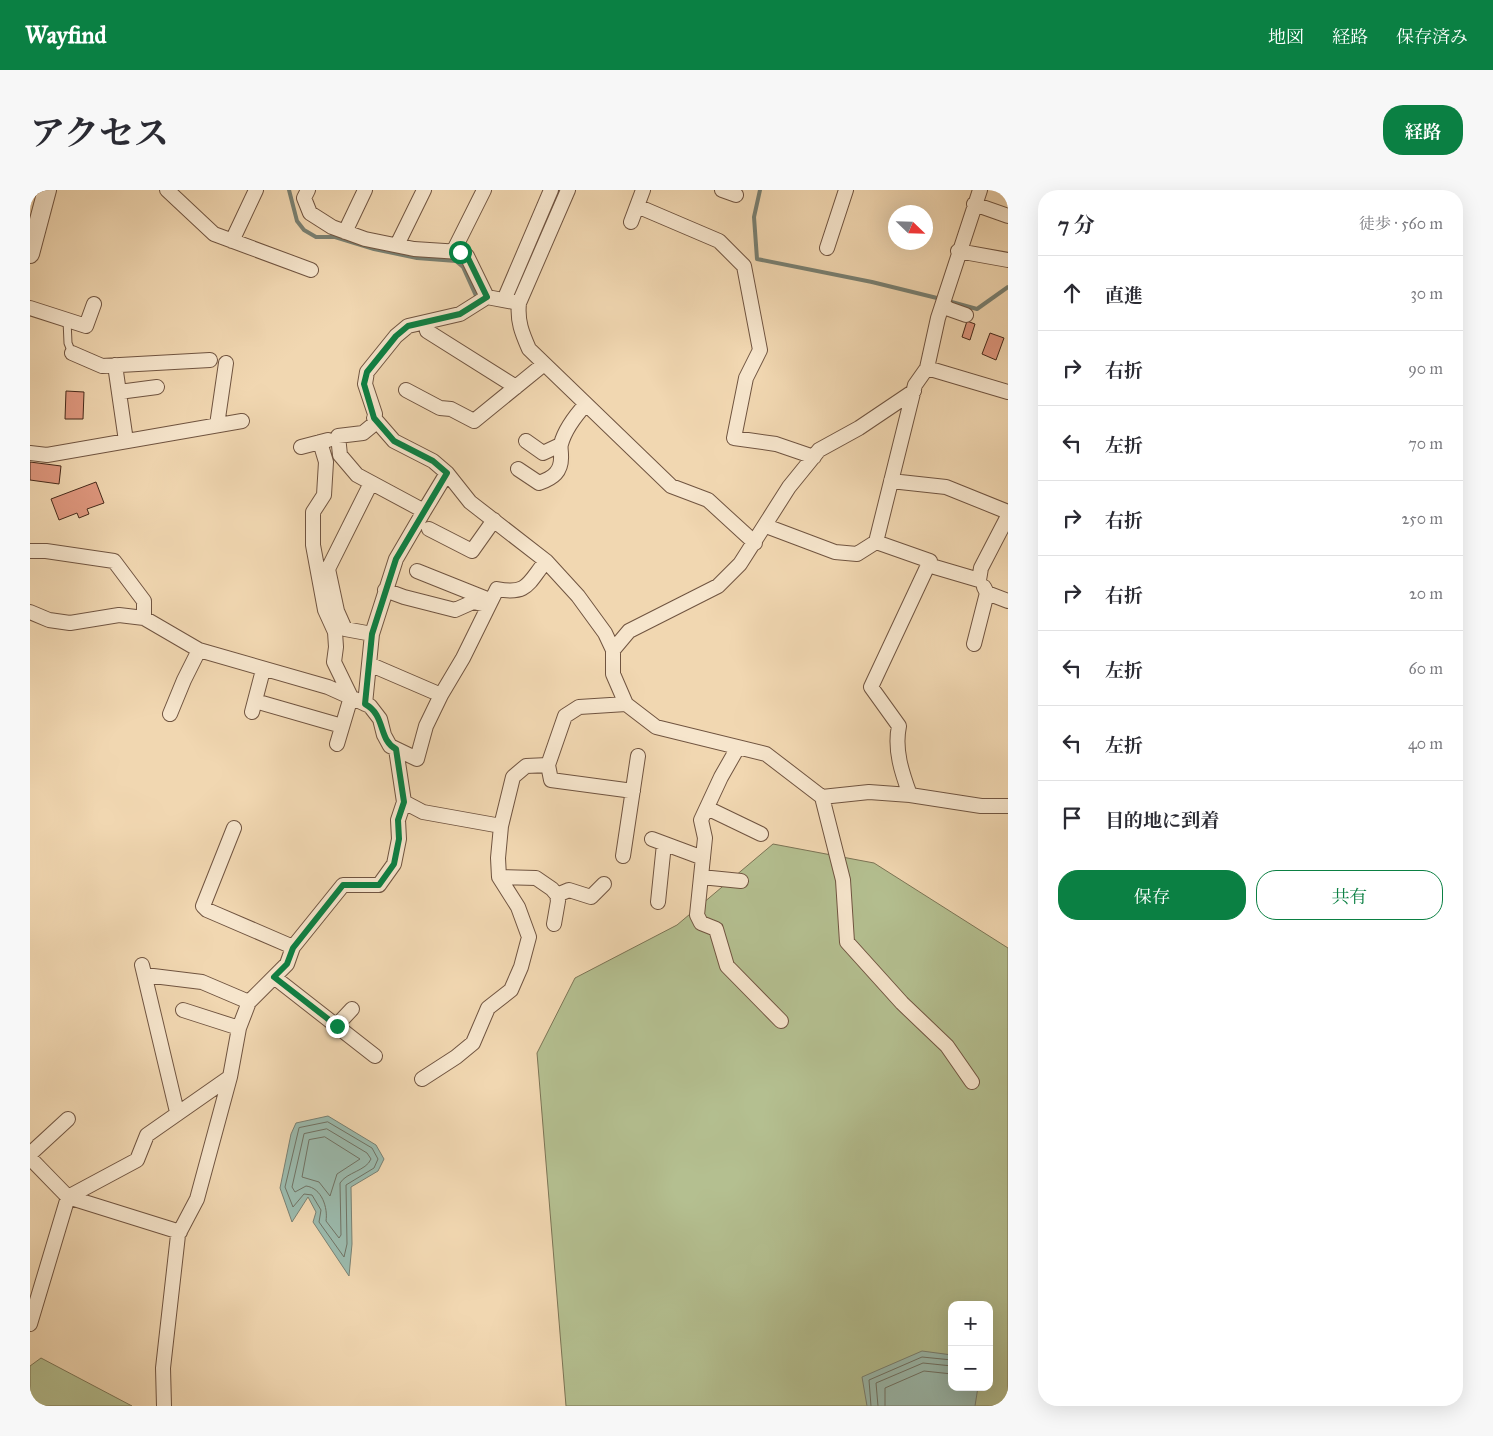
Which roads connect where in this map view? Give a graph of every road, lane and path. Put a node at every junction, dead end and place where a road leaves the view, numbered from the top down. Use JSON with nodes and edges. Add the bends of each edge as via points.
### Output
{"nodes":[{"id":1,"x":47,"y":190,"type":"edge"},
{"id":2,"x":166,"y":190,"type":"edge"},
{"id":3,"x":256,"y":190,"type":"edge"},
{"id":4,"x":308,"y":190,"type":"edge"},
{"id":5,"x":366,"y":190,"type":"edge"},
{"id":6,"x":424,"y":190,"type":"edge"},
{"id":7,"x":484,"y":190,"type":"edge"},
{"id":8,"x":643,"y":190,"type":"edge"},
{"id":9,"x":722,"y":190,"type":"edge"},
{"id":10,"x":846,"y":190,"type":"edge"},
{"id":11,"x":980,"y":190,"type":"edge"},
{"id":12,"x":549,"y":191,"type":"edge"},
{"id":13,"x":736,"y":195,"type":"dead end"},
{"id":14,"x":566,"y":196,"type":"edge"},
{"id":15,"x":974,"y":204,"type":"junction"},
{"id":16,"x":637,"y":206,"type":"junction"},
{"id":17,"x":1008,"y":216,"type":"edge"},
{"id":18,"x":631,"y":222,"type":"dead end"},
{"id":19,"x":345,"y":232,"type":"junction"},
{"id":20,"x":232,"y":240,"type":"junction"},
{"id":21,"x":397,"y":245,"type":"junction"},
{"id":22,"x":827,"y":248,"type":"dead end"},
{"id":23,"x":958,"y":251,"type":"junction"},
{"id":24,"x":453,"y":252,"type":"junction"},
{"id":25,"x":30,"y":254,"type":"edge"},
{"id":26,"x":1008,"y":260,"type":"edge"},
{"id":27,"x":311,"y":270,"type":"dead end"},
{"id":28,"x":487,"y":297,"type":"junction"},
{"id":29,"x":504,"y":300,"type":"junction"},
{"id":30,"x":519,"y":303,"type":"junction"},
{"id":31,"x":94,"y":304,"type":"dead end"},
{"id":32,"x":943,"y":305,"type":"junction"},
{"id":33,"x":30,"y":308,"type":"edge"},
{"id":34,"x":966,"y":315,"type":"dead end"},
{"id":35,"x":67,"y":319,"type":"junction"},
{"id":36,"x":427,"y":331,"type":"dead end"},
{"id":37,"x":72,"y":353,"type":"joint"},
{"id":38,"x":210,"y":360,"type":"dead end"},
{"id":39,"x":226,"y":363,"type":"dead end"},
{"id":40,"x":544,"y":364,"type":"junction"},
{"id":41,"x":115,"y":365,"type":"junction"},
{"id":42,"x":927,"y":368,"type":"junction"},
{"id":43,"x":157,"y":387,"type":"dead end"},
{"id":44,"x":516,"y":387,"type":"junction"},
{"id":45,"x":406,"y":390,"type":"dead end"},
{"id":46,"x":914,"y":391,"type":"junction"},
{"id":47,"x":119,"y":392,"type":"junction"},
{"id":48,"x":1008,"y":392,"type":"edge"},
{"id":49,"x":586,"y":404,"type":"junction"},
{"id":50,"x":374,"y":418,"type":"junction"},
{"id":51,"x":242,"y":421,"type":"dead end"},
{"id":52,"x":217,"y":425,"type":"junction"},
{"id":53,"x":338,"y":436,"type":"junction"},
{"id":54,"x":126,"y":441,"type":"junction"},
{"id":55,"x":526,"y":441,"type":"dead end"},
{"id":56,"x":320,"y":442,"type":"junction"},
{"id":57,"x":560,"y":445,"type":"junction"},
{"id":58,"x":301,"y":447,"type":"dead end"},
{"id":59,"x":30,"y":453,"type":"edge"},
{"id":60,"x":814,"y":457,"type":"junction"},
{"id":61,"x":518,"y":469,"type":"dead end"},
{"id":62,"x":447,"y":473,"type":"junction"},
{"id":63,"x":891,"y":481,"type":"junction"},
{"id":64,"x":370,"y":483,"type":"junction"},
{"id":65,"x":424,"y":511,"type":"junction"},
{"id":66,"x":1008,"y":514,"type":"edge"},
{"id":67,"x":494,"y":520,"type":"junction"},
{"id":68,"x":766,"y":526,"type":"junction"},
{"id":69,"x":429,"y":529,"type":"dead end"},
{"id":70,"x":876,"y":542,"type":"junction"},
{"id":71,"x":755,"y":543,"type":"junction"},
{"id":72,"x":30,"y":551,"type":"edge"},
{"id":73,"x":546,"y":561,"type":"junction"},
{"id":74,"x":928,"y":565,"type":"junction"},
{"id":75,"x":417,"y":571,"type":"dead end"},
{"id":76,"x":979,"y":580,"type":"junction"},
{"id":77,"x":385,"y":590,"type":"junction"},
{"id":78,"x":987,"y":594,"type":"junction"},
{"id":79,"x":1008,"y":601,"type":"edge"},
{"id":80,"x":489,"y":603,"type":"junction"},
{"id":81,"x":30,"y":612,"type":"edge"},
{"id":82,"x":144,"y":618,"type":"junction"},
{"id":83,"x":372,"y":634,"type":"junction"},
{"id":84,"x":974,"y":644,"type":"dead end"},
{"id":85,"x":200,"y":650,"type":"junction"},
{"id":86,"x":613,"y":650,"type":"junction"},
{"id":87,"x":369,"y":664,"type":"junction"},
{"id":88,"x":263,"y":670,"type":"junction"},
{"id":89,"x":441,"y":695,"type":"junction"},
{"id":90,"x":351,"y":697,"type":"junction"},
{"id":91,"x":365,"y":704,"type":"junction"},
{"id":92,"x":626,"y":704,"type":"junction"},
{"id":93,"x":170,"y":714,"type":"dead end"},
{"id":94,"x":342,"y":726,"type":"junction"},
{"id":95,"x":337,"y":744,"type":"dead end"},
{"id":96,"x":396,"y":749,"type":"junction"},
{"id":97,"x":737,"y":749,"type":"junction"},
{"id":98,"x":638,"y":756,"type":"dead end"},
{"id":99,"x":548,"y":765,"type":"junction"},
{"id":100,"x":633,"y":791,"type":"junction"},
{"id":101,"x":910,"y":795,"type":"junction"},
{"id":102,"x":822,"y":797,"type":"junction"},
{"id":103,"x":404,"y":802,"type":"junction"},
{"id":104,"x":1008,"y":806,"type":"edge"},
{"id":105,"x":707,"y":808,"type":"junction"},
{"id":106,"x":501,"y":826,"type":"junction"},
{"id":107,"x":234,"y":828,"type":"dead end"},
{"id":108,"x":761,"y":834,"type":"dead end"},
{"id":109,"x":623,"y":856,"type":"dead end"},
{"id":110,"x":703,"y":858,"type":"junction"},
{"id":111,"x":500,"y":876,"type":"junction"},
{"id":112,"x":701,"y":877,"type":"junction"},
{"id":113,"x":741,"y":881,"type":"dead end"},
{"id":114,"x":604,"y":884,"type":"dead end"},
{"id":115,"x":557,"y":895,"type":"junction"},
{"id":116,"x":658,"y":902,"type":"dead end"},
{"id":117,"x":554,"y":924,"type":"dead end"},
{"id":118,"x":293,"y":948,"type":"junction"},
{"id":119,"x":274,"y":977,"type":"junction"},
{"id":120,"x":249,"y":1002,"type":"junction"},
{"id":121,"x":352,"y":1009,"type":"dead end"},
{"id":122,"x":183,"y":1010,"type":"dead end"},
{"id":123,"x":781,"y":1021,"type":"dead end"},
{"id":124,"x":337,"y":1026,"type":"junction"},
{"id":125,"x":239,"y":1028,"type":"junction"},
{"id":126,"x":375,"y":1056,"type":"dead end"},
{"id":127,"x":230,"y":1077,"type":"junction"},
{"id":128,"x":422,"y":1079,"type":"dead end"},
{"id":129,"x":972,"y":1082,"type":"dead end"},
{"id":130,"x":177,"y":1112,"type":"junction"},
{"id":131,"x":68,"y":1119,"type":"dead end"},
{"id":132,"x":30,"y":1156,"type":"edge"},
{"id":133,"x":68,"y":1197,"type":"junction"},
{"id":134,"x":180,"y":1232,"type":"junction"},
{"id":135,"x":30,"y":1324,"type":"edge"},
{"id":136,"x":164,"y":1406,"type":"edge"}],
"edges":[{"from":1,"to":25,"type":"street"},
{"from":2,"to":20,"type":"street","via":[[214,234]]},
{"from":3,"to":20,"type":"street"},
{"from":4,"to":19,"type":"street","via":[[304,198],[310,213],[332,228]]},
{"from":5,"to":19,"type":"street"},
{"from":6,"to":21,"type":"street"},
{"from":7,"to":24,"type":"street"},
{"from":8,"to":16,"type":"street"},
{"from":9,"to":13,"type":"street"},
{"from":10,"to":22,"type":"street"},
{"from":11,"to":15,"type":"street"},
{"from":12,"to":14,"type":"street"},
{"from":12,"to":29,"type":"street"},
{"from":14,"to":30,"type":"street"},
{"from":15,"to":17,"type":"street"},
{"from":15,"to":23,"type":"street"},
{"from":16,"to":18,"type":"street"},
{"from":16,"to":60,"type":"street","via":[[719,241],[744,266],[760,350],[746,378],[734,438],[776,444]]},
{"from":19,"to":21,"type":"street"},
{"from":20,"to":27,"type":"street"},
{"from":21,"to":24,"type":"street"},
{"from":23,"to":26,"type":"street"},
{"from":23,"to":32,"type":"street"},
{"from":24,"to":28,"type":"street","via":[[467,256]]},
{"from":28,"to":29,"type":"street"},
{"from":28,"to":50,"type":"street","via":[[460,314],[408,326],[396,336],[367,372],[364,384]]},
{"from":29,"to":30,"type":"street"},
{"from":30,"to":40,"type":"street","via":[[520,330],[529,349]]},
{"from":31,"to":35,"type":"street","via":[[86,326]]},
{"from":32,"to":34,"type":"street"},
{"from":32,"to":42,"type":"street"},
{"from":33,"to":35,"type":"street"},
{"from":35,"to":37,"type":"lane","via":[[68,343]]},
{"from":36,"to":44,"type":"street"},
{"from":37,"to":41,"type":"street","via":[[102,366]]},
{"from":38,"to":41,"type":"street"},
{"from":39,"to":52,"type":"street"},
{"from":40,"to":44,"type":"street"},
{"from":40,"to":49,"type":"street"},
{"from":41,"to":47,"type":"street"},
{"from":42,"to":46,"type":"street"},
{"from":42,"to":48,"type":"street"},
{"from":43,"to":47,"type":"street"},
{"from":44,"to":45,"type":"street","via":[[474,421]]},
{"from":46,"to":60,"type":"street","via":[[819,450]]},
{"from":46,"to":63,"type":"street"},
{"from":47,"to":54,"type":"street"},
{"from":49,"to":57,"type":"street","via":[[574,418]]},
{"from":49,"to":71,"type":"street","via":[[671,486],[708,500]]},
{"from":50,"to":53,"type":"street","via":[[374,424],[363,433]]},
{"from":50,"to":62,"type":"street","via":[[394,441],[433,461]]},
{"from":51,"to":52,"type":"street"},
{"from":52,"to":54,"type":"street"},
{"from":53,"to":56,"type":"street"},
{"from":53,"to":64,"type":"street","via":[[340,455],[357,475]]},
{"from":54,"to":59,"type":"street","via":[[47,455]]},
{"from":55,"to":57,"type":"street","via":[[543,453]]},
{"from":56,"to":58,"type":"street"},
{"from":56,"to":90,"type":"street","via":[[326,462],[324,495],[313,512],[313,544],[325,610],[335,632],[334,662]]},
{"from":57,"to":61,"type":"street","via":[[562,457],[554,477],[539,483]]},
{"from":60,"to":68,"type":"street","via":[[789,487]]},
{"from":62,"to":65,"type":"street"},
{"from":62,"to":67,"type":"street","via":[[470,502]]},
{"from":63,"to":66,"type":"street","via":[[946,487]]},
{"from":63,"to":70,"type":"street"},
{"from":64,"to":65,"type":"street"},
{"from":64,"to":83,"type":"street","via":[[328,569],[344,628]]},
{"from":65,"to":77,"type":"street","via":[[396,559]]},
{"from":66,"to":76,"type":"street","via":[[981,568]]},
{"from":67,"to":69,"type":"street","via":[[472,551]]},
{"from":67,"to":73,"type":"street"},
{"from":68,"to":70,"type":"street","via":[[834,552],[857,554]]},
{"from":68,"to":71,"type":"street"},
{"from":70,"to":74,"type":"street","via":[[930,561]]},
{"from":71,"to":86,"type":"street","via":[[718,586],[629,631]]},
{"from":72,"to":82,"type":"street","via":[[114,561],[144,600]]},
{"from":73,"to":80,"type":"street","via":[[524,588],[514,592],[497,589]]},
{"from":73,"to":86,"type":"street","via":[[578,596],[605,633]]},
{"from":74,"to":76,"type":"street"},
{"from":74,"to":101,"type":"street","via":[[871,687],[899,726],[896,740]]},
{"from":75,"to":80,"type":"street"},
{"from":76,"to":78,"type":"street"},
{"from":77,"to":80,"type":"street","via":[[455,610],[473,602]]},
{"from":77,"to":83,"type":"street"},
{"from":78,"to":79,"type":"street"},
{"from":78,"to":84,"type":"street"},
{"from":80,"to":89,"type":"street","via":[[464,658]]},
{"from":81,"to":82,"type":"street","via":[[48,620],[70,623],[119,616]]},
{"from":82,"to":85,"type":"street"},
{"from":83,"to":87,"type":"street"},
{"from":85,"to":88,"type":"street"},
{"from":85,"to":93,"type":"street"},
{"from":86,"to":92,"type":"street","via":[[613,674]]},
{"from":87,"to":89,"type":"street"},
{"from":87,"to":91,"type":"street"},
{"from":88,"to":90,"type":"street","via":[[328,687]]},
{"from":88,"to":94,"type":"street","via":[[254,706]]},
{"from":89,"to":96,"type":"street","via":[[426,726],[417,759]]},
{"from":90,"to":91,"type":"street"},
{"from":90,"to":94,"type":"street"},
{"from":91,"to":96,"type":"street","via":[[380,719],[384,735],[390,746]]},
{"from":92,"to":97,"type":"street","via":[[656,727]]},
{"from":92,"to":99,"type":"street","via":[[580,707],[565,716]]},
{"from":94,"to":95,"type":"street"},
{"from":96,"to":103,"type":"street"},
{"from":97,"to":102,"type":"street","via":[[766,754]]},
{"from":97,"to":105,"type":"street"},
{"from":98,"to":100,"type":"street"},
{"from":99,"to":100,"type":"street","via":[[551,780]]},
{"from":99,"to":106,"type":"street","via":[[526,766],[513,777]]},
{"from":100,"to":109,"type":"street"},
{"from":101,"to":102,"type":"street","via":[[869,792]]},
{"from":101,"to":104,"type":"street","via":[[981,806]]},
{"from":102,"to":129,"type":"street","via":[[843,880],[847,942],[902,1003],[947,1046]]},
{"from":103,"to":106,"type":"street","via":[[423,812]]},
{"from":103,"to":118,"type":"street","via":[[398,820],[399,839],[394,864],[379,885],[343,885]]},
{"from":105,"to":108,"type":"street"},
{"from":105,"to":110,"type":"street","via":[[701,820],[705,838]]},
{"from":106,"to":111,"type":"street"},
{"from":107,"to":118,"type":"street","via":[[203,906]]},
{"from":110,"to":112,"type":"street"},
{"from":110,"to":116,"type":"street","via":[[658,841]]},
{"from":111,"to":115,"type":"street","via":[[536,878]]},
{"from":111,"to":128,"type":"street","via":[[518,907],[529,937],[521,967],[511,990],[488,1008],[473,1043]]},
{"from":112,"to":113,"type":"street"},
{"from":112,"to":123,"type":"street","via":[[697,916],[701,923],[716,929],[727,966]]},
{"from":114,"to":115,"type":"street","via":[[591,897],[569,890]]},
{"from":115,"to":117,"type":"street"},
{"from":118,"to":119,"type":"street","via":[[287,964]]},
{"from":119,"to":120,"type":"street"},
{"from":119,"to":124,"type":"street"},
{"from":120,"to":125,"type":"street"},
{"from":120,"to":130,"type":"street","via":[[202,982],[143,970]]},
{"from":121,"to":124,"type":"street"},
{"from":122,"to":125,"type":"street"},
{"from":124,"to":126,"type":"street"},
{"from":125,"to":127,"type":"street"},
{"from":127,"to":130,"type":"street"},
{"from":127,"to":134,"type":"street","via":[[197,1199]]},
{"from":130,"to":133,"type":"street","via":[[147,1135],[137,1160]]},
{"from":131,"to":132,"type":"street"},
{"from":132,"to":133,"type":"street"},
{"from":133,"to":134,"type":"street"},
{"from":133,"to":135,"type":"street"},
{"from":134,"to":136,"type":"street","via":[[163,1368]]}]}
